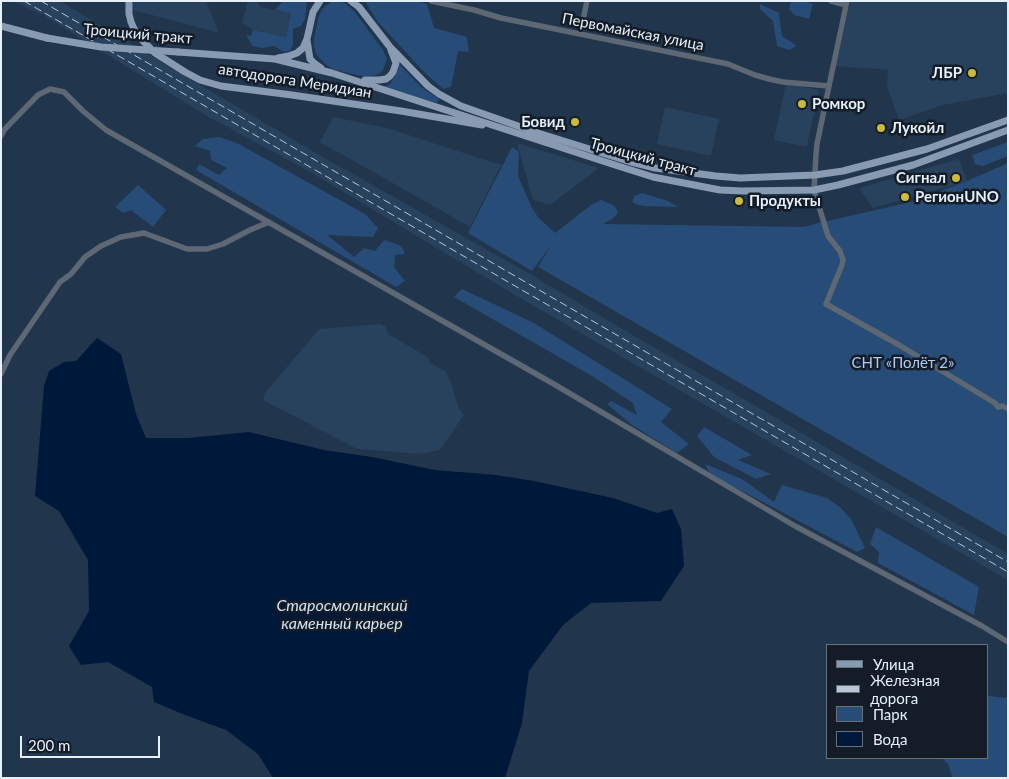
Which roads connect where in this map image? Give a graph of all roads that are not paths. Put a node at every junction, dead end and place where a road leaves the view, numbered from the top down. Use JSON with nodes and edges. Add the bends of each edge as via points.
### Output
{"nodes":[{"id":1,"x":129,"y":1,"type":"edge"},
{"id":2,"x":313,"y":1,"type":"edge"},
{"id":3,"x":320,"y":1,"type":"edge"},
{"id":4,"x":431,"y":1,"type":"edge"},
{"id":5,"x":586,"y":1,"type":"edge"},
{"id":6,"x":831,"y":1,"type":"edge"},
{"id":7,"x":355,"y":3,"type":"edge"},
{"id":8,"x":847,"y":3,"type":"edge"},
{"id":9,"x":313,"y":12,"type":"junction"},
{"id":10,"x":1,"y":26,"type":"edge"},
{"id":11,"x":580,"y":34,"type":"junction"},
{"id":12,"x":307,"y":39,"type":"junction"},
{"id":13,"x":390,"y":47,"type":"junction"},
{"id":14,"x":275,"y":59,"type":"junction"},
{"id":15,"x":332,"y":73,"type":"junction"},
{"id":16,"x":347,"y":78,"type":"junction"},
{"id":17,"x":828,"y":86,"type":"junction"},
{"id":18,"x":1008,"y":120,"type":"edge"},
{"id":19,"x":497,"y":126,"type":"junction"},
{"id":20,"x":1008,"y":130,"type":"edge"},
{"id":21,"x":1,"y":136,"type":"edge"},
{"id":22,"x":815,"y":175,"type":"junction"},
{"id":23,"x":814,"y":190,"type":"junction"},
{"id":24,"x":269,"y":222,"type":"junction"},
{"id":25,"x":1,"y":374,"type":"edge"},
{"id":26,"x":1008,"y":409,"type":"edge"},
{"id":27,"x":1008,"y":642,"type":"edge"}],
"edges":[{"from":1,"to":19,"type":"main road","name":"автодорога Меридиан","via":[[131,22],[144,42],[155,53],[200,80],[222,86]]},
{"from":2,"to":9,"type":"main road"},
{"from":3,"to":9,"type":"main road"},
{"from":4,"to":11,"type":"street","name":"Первомайская улица"},
{"from":5,"to":11,"type":"street"},
{"from":6,"to":8,"type":"street"},
{"from":7,"to":13,"type":"main road","name":"Троицкий тракт"},
{"from":8,"to":17,"type":"street"},
{"from":9,"to":12,"type":"main road"},
{"from":10,"to":14,"type":"main road","name":"Троицкий тракт","bridge":true,"via":[[101,47]]},
{"from":11,"to":17,"type":"street","name":"Первомайская улица","via":[[728,64],[774,80]]},
{"from":12,"to":14,"type":"main road","name":"Троицкий тракт","via":[[297,53]]},
{"from":12,"to":15,"type":"main road","via":[[310,59]]},
{"from":13,"to":16,"type":"main road","via":[[396,63],[386,79]]},
{"from":13,"to":22,"type":"main road","name":"Троицкий тракт","via":[[439,94],[461,106],[538,134],[631,162],[670,170],[740,178]]},
{"from":14,"to":15,"type":"main road","name":"Троицкий тракт"},
{"from":15,"to":16,"type":"main road","name":"Троицкий тракт"},
{"from":16,"to":19,"type":"main road","name":"Троицкий тракт"},
{"from":17,"to":22,"type":"street","via":[[817,144]]},
{"from":18,"to":22,"type":"main road","name":"Троицкий тракт","via":[[927,149]]},
{"from":19,"to":23,"type":"main road","name":"Троицкий тракт","via":[[653,177],[702,187],[743,191]]},
{"from":20,"to":23,"type":"main road","name":"Троицкий тракт","via":[[913,165]]},
{"from":21,"to":24,"type":"street","via":[[38,95],[50,89],[64,92],[106,130]]},
{"from":22,"to":23,"type":"street"},
{"from":23,"to":26,"type":"street","via":[[828,236],[843,260],[826,304],[998,407]]},
{"from":24,"to":25,"type":"street","via":[[207,249],[187,249],[144,233],[121,237],[101,246],[60,282],[10,355]]},
{"from":24,"to":27,"type":"street","via":[[795,526]]}]}
